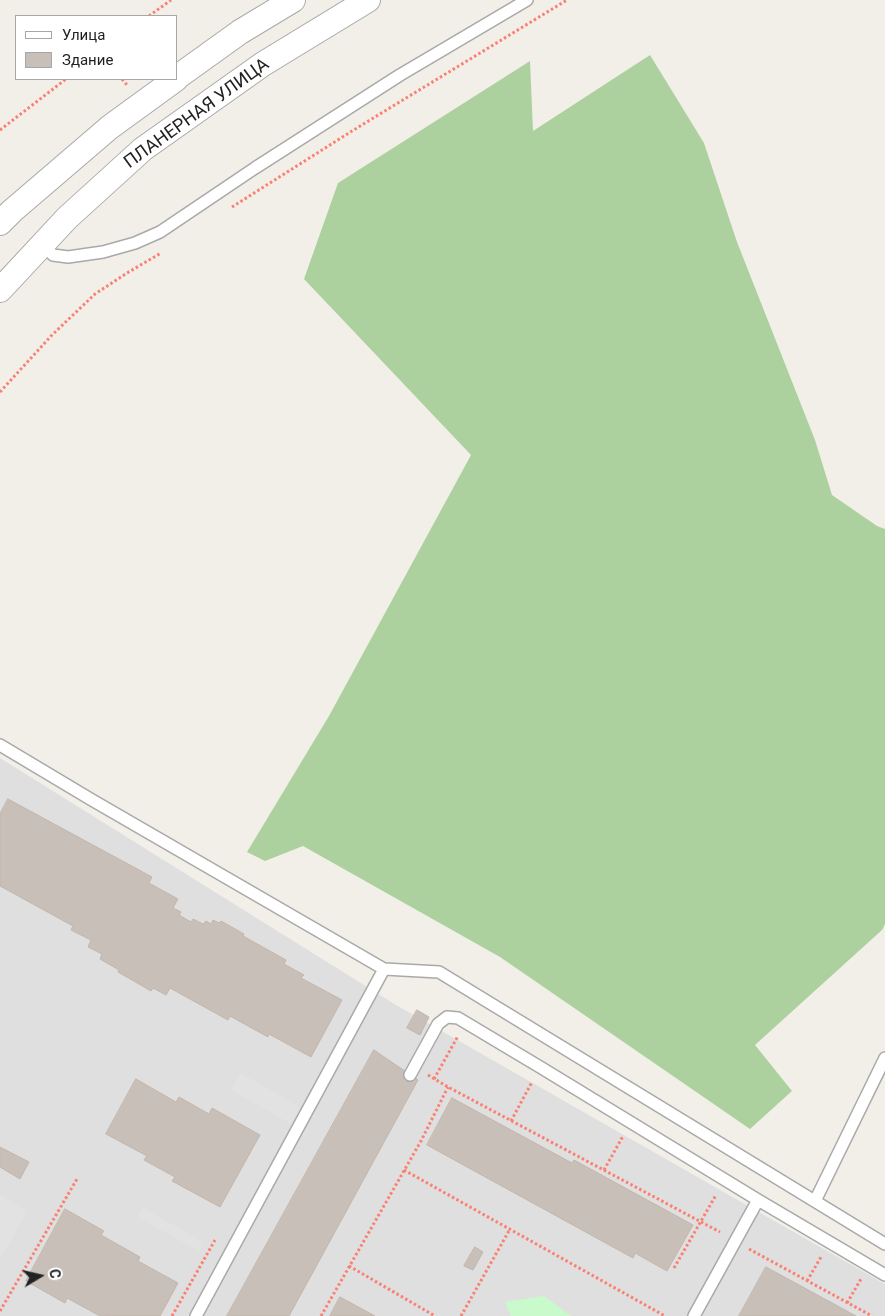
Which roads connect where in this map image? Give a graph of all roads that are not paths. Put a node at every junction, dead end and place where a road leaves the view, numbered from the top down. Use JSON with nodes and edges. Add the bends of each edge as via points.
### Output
{"nodes":[{"id":1,"x":293,"y":0,"type":"edge"},
{"id":2,"x":368,"y":0,"type":"edge"},
{"id":3,"x":527,"y":0,"type":"edge"},
{"id":4,"x":178,"y":78,"type":"edge"},
{"id":5,"x":175,"y":80,"type":"edge"},
{"id":6,"x":0,"y":223,"type":"edge"},
{"id":7,"x":43,"y":245,"type":"junction"},
{"id":8,"x":0,"y":290,"type":"edge"},
{"id":9,"x":0,"y":745,"type":"edge"},
{"id":10,"x":384,"y":969,"type":"junction"},
{"id":11,"x":885,"y":1058,"type":"edge"},
{"id":12,"x":413,"y":1071,"type":"road end"},
{"id":13,"x":758,"y":1200,"type":"junction"},
{"id":14,"x":815,"y":1201,"type":"junction"},
{"id":15,"x":885,"y":1244,"type":"edge"},
{"id":16,"x":885,"y":1275,"type":"edge"},
{"id":17,"x":196,"y":1316,"type":"edge"},
{"id":18,"x":694,"y":1316,"type":"edge"}],
"edges":[{"from":1,"to":4,"type":"street","via":[[240,32]]},
{"from":2,"to":7,"type":"street","name":"ПЛАНЕРНАЯ УЛИЦА","via":[[263,64],[143,149],[67,218]]},
{"from":3,"to":7,"type":"lane","via":[[400,75],[160,232],[103,252],[68,257],[53,255]]},
{"from":5,"to":6,"type":"street","via":[[110,127]]},
{"from":7,"to":8,"type":"street","name":"ПЛАНЕРНАЯ УЛИЦА"},
{"from":9,"to":10,"type":"lane"},
{"from":10,"to":14,"type":"lane","via":[[439,972]]},
{"from":10,"to":17,"type":"lane"},
{"from":11,"to":14,"type":"lane"},
{"from":12,"to":13,"type":"lane","via":[[438,1024],[447,1017],[458,1018]]},
{"from":13,"to":16,"type":"lane"},
{"from":13,"to":18,"type":"lane"},
{"from":14,"to":15,"type":"lane"}]}
